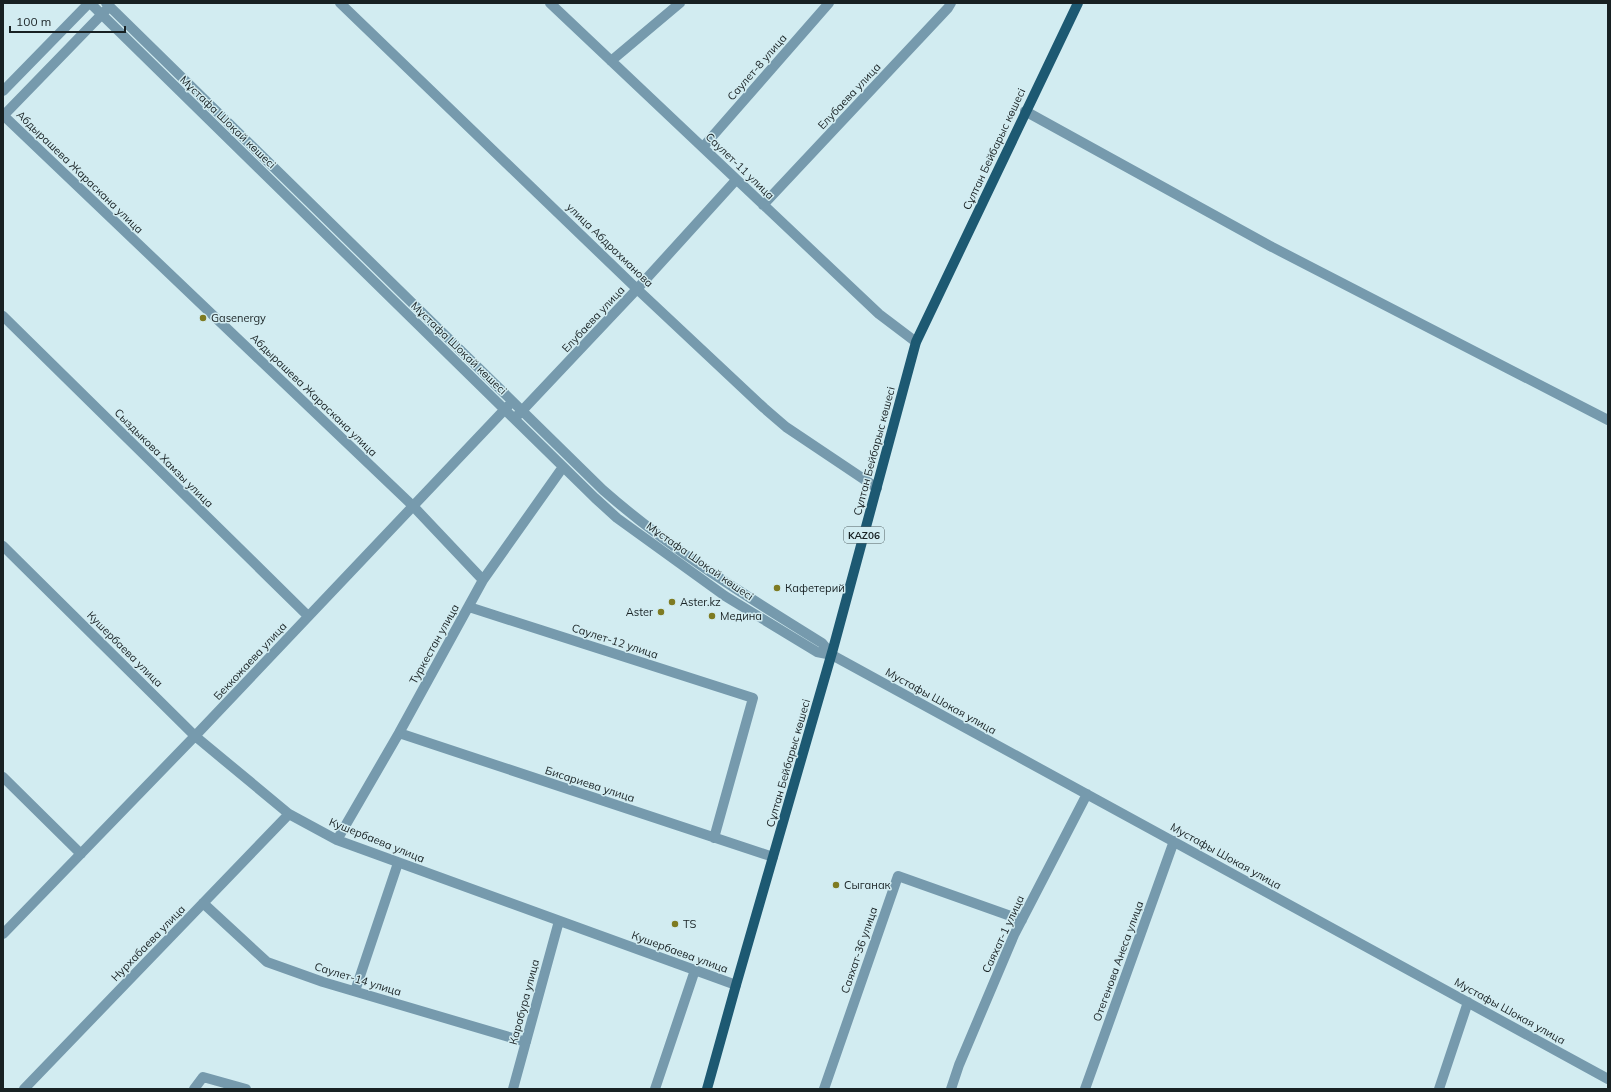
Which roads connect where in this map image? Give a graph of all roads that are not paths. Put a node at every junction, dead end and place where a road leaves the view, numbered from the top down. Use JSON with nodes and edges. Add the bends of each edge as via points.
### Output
{"nodes":[{"id":1,"x":89,"y":3,"type":"edge"},
{"id":2,"x":340,"y":3,"type":"edge"},
{"id":3,"x":550,"y":3,"type":"edge"},
{"id":4,"x":680,"y":3,"type":"edge"},
{"id":5,"x":829,"y":3,"type":"edge"},
{"id":6,"x":950,"y":3,"type":"edge"},
{"id":7,"x":1078,"y":3,"type":"edge"},
{"id":8,"x":110,"y":4,"type":"edge"},
{"id":9,"x":102,"y":15,"type":"junction"},
{"id":10,"x":611,"y":61,"type":"junction"},
{"id":11,"x":3,"y":91,"type":"edge"},
{"id":12,"x":1025,"y":111,"type":"junction"},
{"id":13,"x":3,"y":116,"type":"edge"},
{"id":14,"x":703,"y":147,"type":"junction"},
{"id":15,"x":736,"y":180,"type":"junction"},
{"id":16,"x":763,"y":205,"type":"junction"},
{"id":17,"x":637,"y":289,"type":"junction"},
{"id":18,"x":3,"y":316,"type":"edge"},
{"id":19,"x":916,"y":342,"type":"junction"},
{"id":20,"x":512,"y":402,"type":"junction"},
{"id":21,"x":504,"y":409,"type":"junction"},
{"id":22,"x":522,"y":411,"type":"junction"},
{"id":23,"x":514,"y":419,"type":"junction"},
{"id":24,"x":1608,"y":420,"type":"edge"},
{"id":25,"x":563,"y":467,"type":"junction"},
{"id":26,"x":877,"y":488,"type":"junction"},
{"id":27,"x":413,"y":506,"type":"junction"},
{"id":28,"x":3,"y":546,"type":"edge"},
{"id":29,"x":483,"y":580,"type":"junction"},
{"id":30,"x":468,"y":607,"type":"junction"},
{"id":31,"x":308,"y":616,"type":"junction"},
{"id":32,"x":832,"y":654,"type":"junction"},
{"id":33,"x":399,"y":733,"type":"junction"},
{"id":34,"x":195,"y":736,"type":"junction"},
{"id":35,"x":3,"y":777,"type":"edge"},
{"id":36,"x":1087,"y":794,"type":"junction"},
{"id":37,"x":289,"y":814,"type":"junction"},
{"id":38,"x":714,"y":838,"type":"junction"},
{"id":39,"x":337,"y":840,"type":"junction"},
{"id":40,"x":1174,"y":841,"type":"junction"},
{"id":41,"x":81,"y":854,"type":"junction"},
{"id":42,"x":773,"y":857,"type":"junction"},
{"id":43,"x":398,"y":863,"type":"junction"},
{"id":44,"x":203,"y":903,"type":"junction"},
{"id":45,"x":1022,"y":920,"type":"junction"},
{"id":46,"x":559,"y":921,"type":"junction"},
{"id":47,"x":3,"y":934,"type":"edge"},
{"id":48,"x":695,"y":970,"type":"junction"},
{"id":49,"x":736,"y":986,"type":"junction"},
{"id":50,"x":355,"y":991,"type":"junction"},
{"id":51,"x":1468,"y":1002,"type":"junction"},
{"id":52,"x":526,"y":1042,"type":"junction"},
{"id":53,"x":1608,"y":1079,"type":"edge"},
{"id":54,"x":24,"y":1089,"type":"edge"},
{"id":55,"x":194,"y":1089,"type":"edge"},
{"id":56,"x":246,"y":1089,"type":"edge"},
{"id":57,"x":513,"y":1089,"type":"edge"},
{"id":58,"x":655,"y":1089,"type":"edge"},
{"id":59,"x":707,"y":1089,"type":"edge"},
{"id":60,"x":824,"y":1089,"type":"edge"},
{"id":61,"x":951,"y":1089,"type":"edge"},
{"id":62,"x":1085,"y":1089,"type":"edge"},
{"id":63,"x":1439,"y":1089,"type":"edge"}],
"edges":[{"from":1,"to":9,"type":"street","name":"Мұстафа Шоқай көшесі"},
{"from":1,"to":11,"type":"street"},
{"from":2,"to":17,"type":"street","name":"улица Абдрахманова"},
{"from":3,"to":10,"type":"street","name":"Саулет-11 улица"},
{"from":4,"to":10,"type":"street"},
{"from":5,"to":14,"type":"street","name":"Саулет-8 улица"},
{"from":6,"to":16,"type":"street","name":"Елубаева улица"},
{"from":7,"to":12,"type":"main road","name":"Сұлтан Бейбарыс көшесі","number":"KAZ06"},
{"from":8,"to":9,"type":"street"},
{"from":8,"to":20,"type":"street","name":"Мұстафа Шоқай көшесі"},
{"from":9,"to":13,"type":"street"},
{"from":9,"to":21,"type":"street","name":"Мұстафа Шоқай көшесі"},
{"from":10,"to":14,"type":"street","name":"Саулет-11 улица"},
{"from":12,"to":19,"type":"main road","name":"Сұлтан Бейбарыс көшесі","number":"KAZ06"},
{"from":12,"to":24,"type":"street","via":[[1272,247]]},
{"from":13,"to":27,"type":"street","name":"Абдырашева Жараскана улица"},
{"from":14,"to":15,"type":"street","name":"Саулет-11 улица"},
{"from":15,"to":16,"type":"street","name":"Саулет-11 улица"},
{"from":15,"to":17,"type":"street","name":"Елубаева улица"},
{"from":16,"to":19,"type":"street","name":"Саулет-11 улица","via":[[879,314]]},
{"from":17,"to":22,"type":"street","name":"Елубаева улица"},
{"from":17,"to":26,"type":"street","name":"улица Абдрахманова","via":[[786,427]]},
{"from":18,"to":31,"type":"street","name":"Сыздыкова Хамзы улица"},
{"from":19,"to":26,"type":"main road","name":"Сұлтан Бейбарыс көшесі","number":"KAZ06"},
{"from":20,"to":21,"type":"street","name":"Беккожаева улица"},
{"from":20,"to":22,"type":"street","name":"Мұстафа Шоқай көшесі"},
{"from":21,"to":23,"type":"street","name":"Мұстафа Шоқай көшесі"},
{"from":21,"to":27,"type":"street","name":"Беккожаева улица"},
{"from":22,"to":23,"type":"street","name":"Елубаева улица"},
{"from":22,"to":32,"type":"street","name":"Мұстафа Шоқай көшесі","via":[[624,509],[731,587],[822,642]]},
{"from":23,"to":25,"type":"street","name":"Мұстафа Шоқай көшесі"},
{"from":25,"to":29,"type":"street","name":"Туркестан улица"},
{"from":25,"to":32,"type":"street","name":"Мұстафа Шоқай көшесі","via":[[617,518],[724,596],[817,652]]},
{"from":26,"to":32,"type":"main road","name":"Сұлтан Бейбарыс көшесі","number":"KAZ06"},
{"from":27,"to":29,"type":"street","name":"Абдырашева Жараскана улица"},
{"from":27,"to":31,"type":"street","name":"Беккожаева улица"},
{"from":28,"to":34,"type":"street","name":"Кушербаева улица"},
{"from":29,"to":30,"type":"street","name":"Туркестан улица"},
{"from":30,"to":33,"type":"street","name":"Туркестан улица"},
{"from":30,"to":38,"type":"street","name":"Саулет-12 улица","via":[[754,698]]},
{"from":31,"to":34,"type":"street","name":"Беккожаева улица"},
{"from":32,"to":36,"type":"street","name":"Мустафы Шокая улица"},
{"from":32,"to":42,"type":"main road","name":"Сұлтан Бейбарыс көшесі","number":"KAZ06"},
{"from":33,"to":38,"type":"street","name":"Бисариева улица"},
{"from":33,"to":39,"type":"street","name":"Туркестан улица"},
{"from":34,"to":37,"type":"street","name":"Кушербаева улица"},
{"from":34,"to":41,"type":"street","name":"Беккожаева улица"},
{"from":35,"to":41,"type":"street"},
{"from":36,"to":40,"type":"street","name":"Мустафы Шокая улица"},
{"from":36,"to":45,"type":"street","name":"Саяхат-1 улица"},
{"from":37,"to":39,"type":"street","name":"Кушербаева улица"},
{"from":37,"to":44,"type":"street","name":"Нурхабаева улица"},
{"from":38,"to":42,"type":"street","name":"Бисариева улица"},
{"from":39,"to":43,"type":"street","name":"Кушербаева улица"},
{"from":40,"to":51,"type":"street","name":"Мустафы Шокая улица"},
{"from":40,"to":62,"type":"street","name":"Отегенова Анеса улица"},
{"from":41,"to":47,"type":"street","name":"Беккожаева улица"},
{"from":42,"to":49,"type":"main road","name":"Сұлтан Бейбарыс көшесі","number":"KAZ06"},
{"from":43,"to":46,"type":"street","name":"Кушербаева улица"},
{"from":43,"to":50,"type":"street"},
{"from":44,"to":50,"type":"street","name":"Саулет-14 улица","via":[[267,962]]},
{"from":44,"to":54,"type":"street","name":"Нурхабаева улица"},
{"from":45,"to":60,"type":"street","name":"Саяхат-36 улица","via":[[898,876]]},
{"from":45,"to":61,"type":"street","name":"Саяхат-1 улица"},
{"from":46,"to":48,"type":"street","name":"Кушербаева улица"},
{"from":46,"to":52,"type":"street","name":"Карабура улица"},
{"from":48,"to":49,"type":"street","name":"Кушербаева улица"},
{"from":48,"to":58,"type":"street"},
{"from":49,"to":59,"type":"main road","name":"Сұлтан Бейбарыс көшесі","number":"KAZ06"},
{"from":50,"to":52,"type":"street","name":"Саулет-14 улица"},
{"from":51,"to":53,"type":"street","name":"Мустафы Шокая улица"},
{"from":51,"to":63,"type":"street"},
{"from":52,"to":57,"type":"street","name":"Карабура улица"},
{"from":55,"to":56,"type":"street","via":[[203,1077]]}]}
